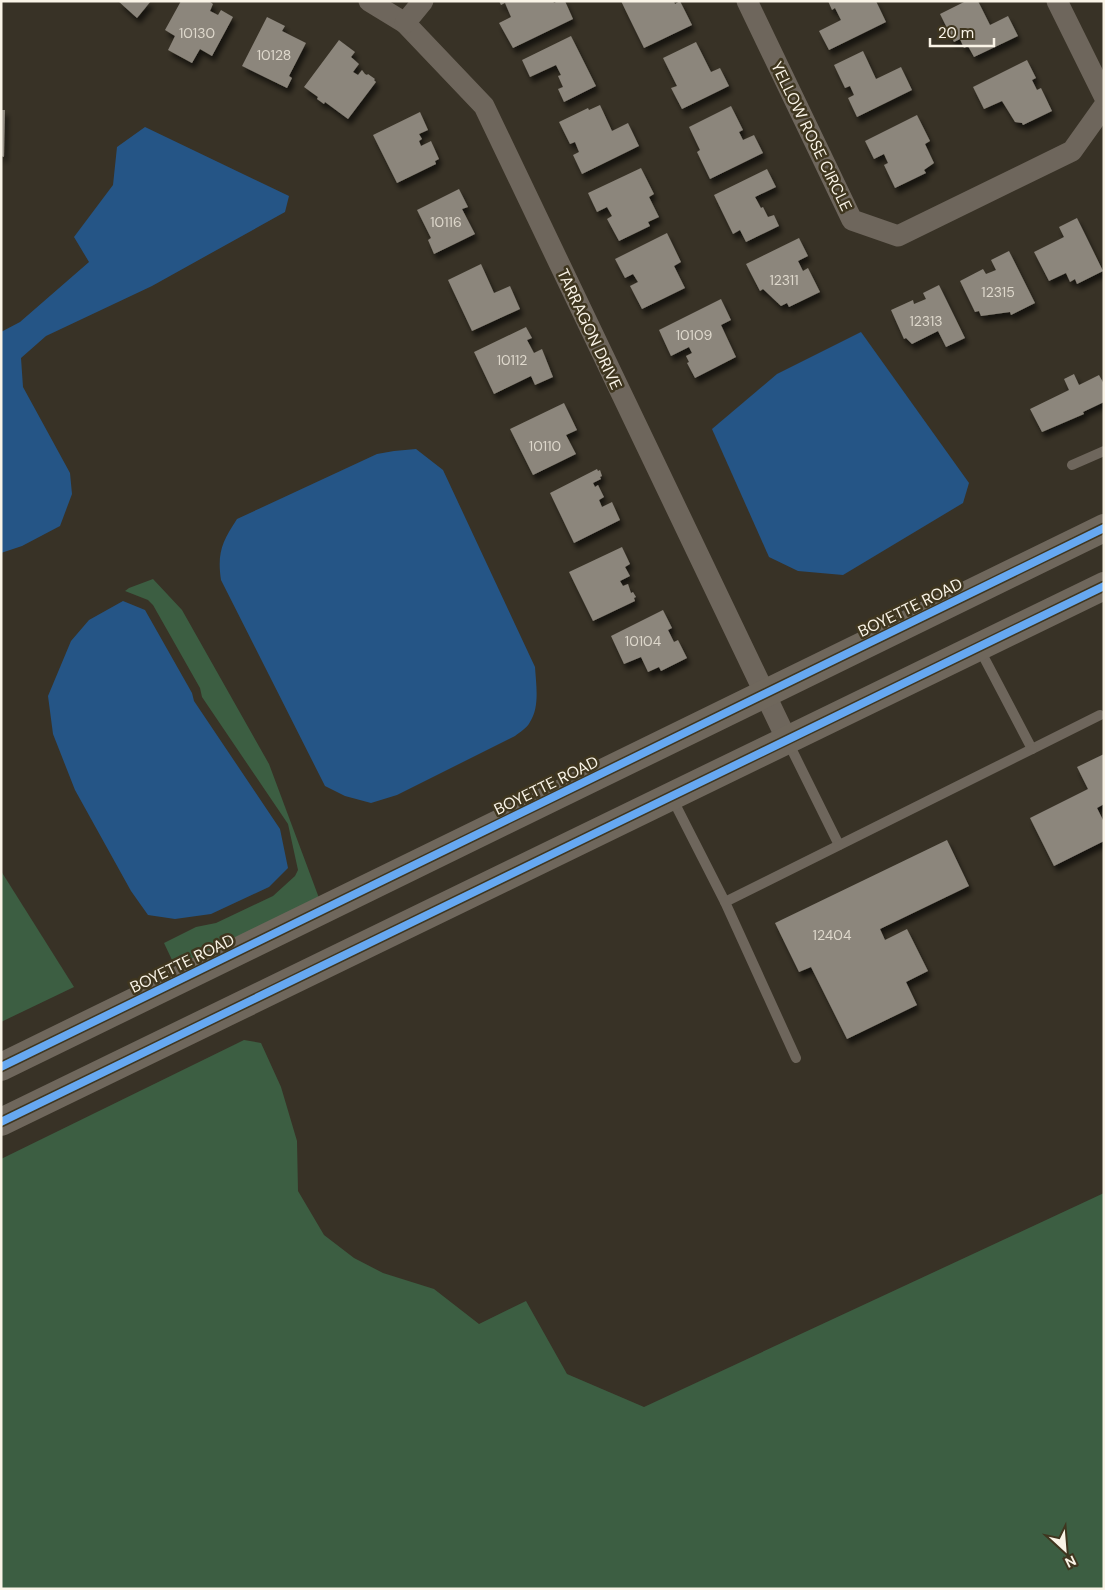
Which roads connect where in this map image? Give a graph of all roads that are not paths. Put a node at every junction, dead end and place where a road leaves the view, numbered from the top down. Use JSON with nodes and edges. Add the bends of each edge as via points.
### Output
{"nodes":[{"id":1,"x":369,"y":1,"type":"edge"},
{"id":2,"x":423,"y":1,"type":"edge"},
{"id":3,"x":747,"y":1,"type":"edge"},
{"id":4,"x":1057,"y":1,"type":"edge"},
{"id":5,"x":405,"y":23,"type":"junction"},
{"id":6,"x":1104,"y":96,"type":"edge"},
{"id":7,"x":1104,"y":106,"type":"edge"},
{"id":8,"x":1104,"y":452,"type":"edge"},
{"id":9,"x":1072,"y":465,"type":"dead end"},
{"id":10,"x":1104,"y":528,"type":"edge"},
{"id":11,"x":1104,"y":586,"type":"edge"},
{"id":12,"x":979,"y":647,"type":"junction"},
{"id":13,"x":764,"y":694,"type":"junction"},
{"id":14,"x":1100,"y":716,"type":"dead end"},
{"id":15,"x":786,"y":740,"type":"junction"},
{"id":16,"x":1032,"y":749,"type":"junction"},
{"id":17,"x":671,"y":796,"type":"junction"},
{"id":18,"x":839,"y":844,"type":"junction"},
{"id":19,"x":725,"y":902,"type":"junction"},
{"id":20,"x":796,"y":1058,"type":"dead end"},
{"id":21,"x":1,"y":1067,"type":"edge"},
{"id":22,"x":1,"y":1122,"type":"edge"}],
"edges":[{"from":1,"to":5,"type":"street","name":"TARRAGON DRIVE"},
{"from":2,"to":5,"type":"street"},
{"from":3,"to":7,"type":"street","name":"YELLOW ROSE CIRCLE","via":[[852,220],[898,236],[1072,151]]},
{"from":4,"to":6,"type":"street"},
{"from":5,"to":13,"type":"street","name":"TARRAGON DRIVE","via":[[484,106]]},
{"from":8,"to":9,"type":"lane"},
{"from":10,"to":13,"type":"main road","name":"BOYETTE ROAD"},
{"from":11,"to":12,"type":"main road"},
{"from":12,"to":15,"type":"main road"},
{"from":12,"to":16,"type":"lane"},
{"from":13,"to":15,"type":"street","name":"TARRAGON DRIVE"},
{"from":13,"to":21,"type":"main road","name":"BOYETTE ROAD"},
{"from":14,"to":16,"type":"lane"},
{"from":15,"to":17,"type":"main road"},
{"from":15,"to":18,"type":"lane"},
{"from":16,"to":18,"type":"lane"},
{"from":17,"to":19,"type":"lane"},
{"from":17,"to":22,"type":"main road"},
{"from":18,"to":19,"type":"lane"},
{"from":19,"to":20,"type":"lane"}]}
